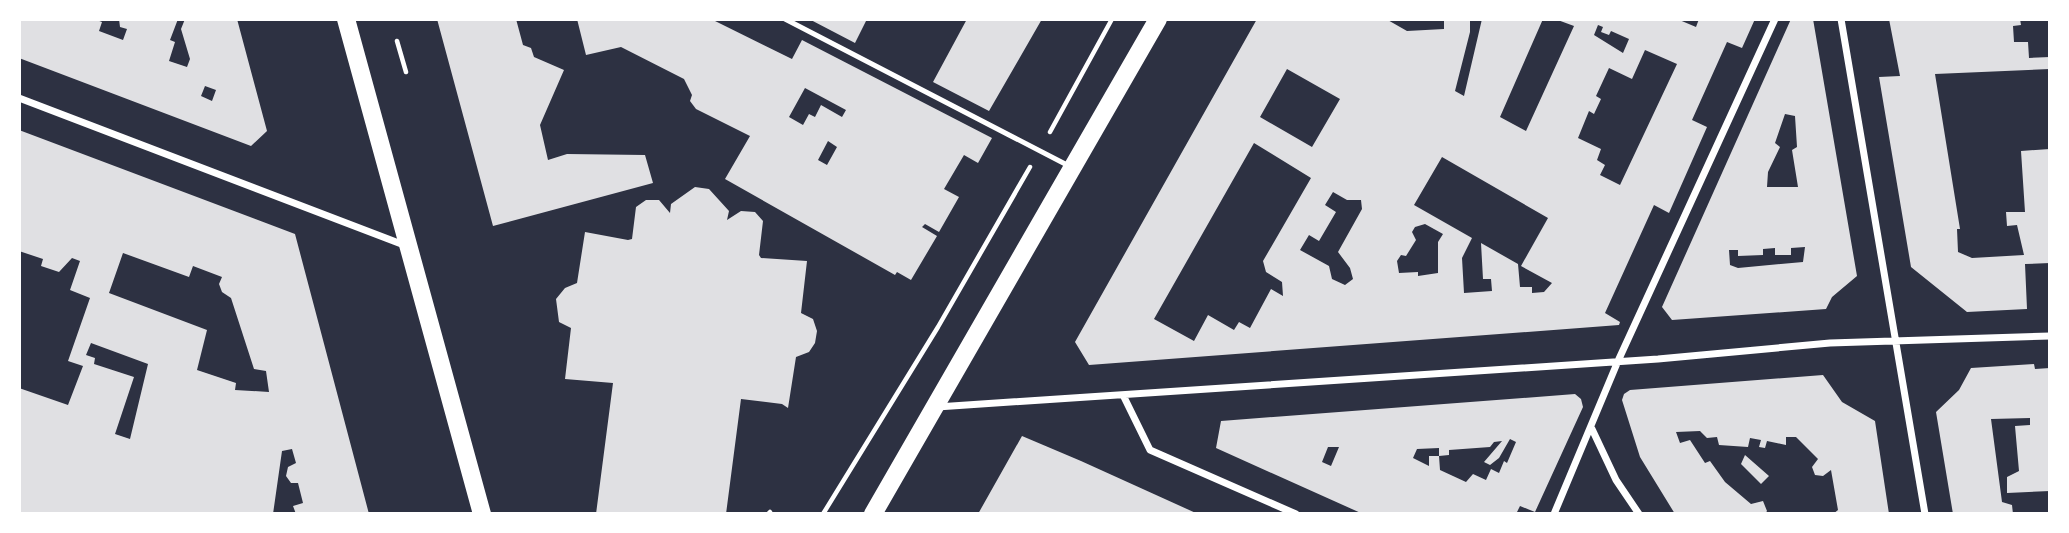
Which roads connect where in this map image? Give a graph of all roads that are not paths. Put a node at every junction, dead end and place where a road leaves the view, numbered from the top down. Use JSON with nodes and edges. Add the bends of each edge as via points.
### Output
{"nodes":[{"id":1,"x":346,"y":19,"type":"edge"},
{"id":2,"x":785,"y":19,"type":"edge"},
{"id":3,"x":1158,"y":19,"type":"edge"},
{"id":4,"x":1775,"y":19,"type":"edge"},
{"id":5,"x":1841,"y":19,"type":"edge"},
{"id":6,"x":19,"y":97,"type":"edge"},
{"id":7,"x":1074,"y":168,"type":"junction"},
{"id":8,"x":408,"y":246,"type":"junction"},
{"id":9,"x":2050,"y":336,"type":"edge"},
{"id":10,"x":1896,"y":342,"type":"junction"},
{"id":11,"x":1618,"y":361,"type":"junction"},
{"id":12,"x":1123,"y":395,"type":"junction"},
{"id":13,"x":936,"y":407,"type":"junction"},
{"id":14,"x":1591,"y":429,"type":"junction"},
{"id":15,"x":482,"y":514,"type":"edge"},
{"id":16,"x":873,"y":514,"type":"edge"},
{"id":17,"x":1296,"y":514,"type":"edge"},
{"id":18,"x":1554,"y":514,"type":"edge"},
{"id":19,"x":1639,"y":514,"type":"edge"},
{"id":20,"x":1925,"y":514,"type":"edge"}],
"edges":[{"from":1,"to":8,"type":"main road"},
{"from":2,"to":7,"type":"lane"},
{"from":3,"to":7,"type":"main road"},
{"from":4,"to":11,"type":"street"},
{"from":5,"to":10,"type":"street"},
{"from":6,"to":8,"type":"street"},
{"from":7,"to":13,"type":"main road"},
{"from":8,"to":15,"type":"main road"},
{"from":9,"to":10,"type":"street"},
{"from":10,"to":11,"type":"street","via":[[1830,343]]},
{"from":10,"to":20,"type":"street"},
{"from":11,"to":12,"type":"street"},
{"from":11,"to":14,"type":"street"},
{"from":12,"to":13,"type":"street"},
{"from":12,"to":17,"type":"street","via":[[1150,450]]},
{"from":13,"to":16,"type":"main road"},
{"from":14,"to":18,"type":"street"},
{"from":14,"to":19,"type":"street"}]}
